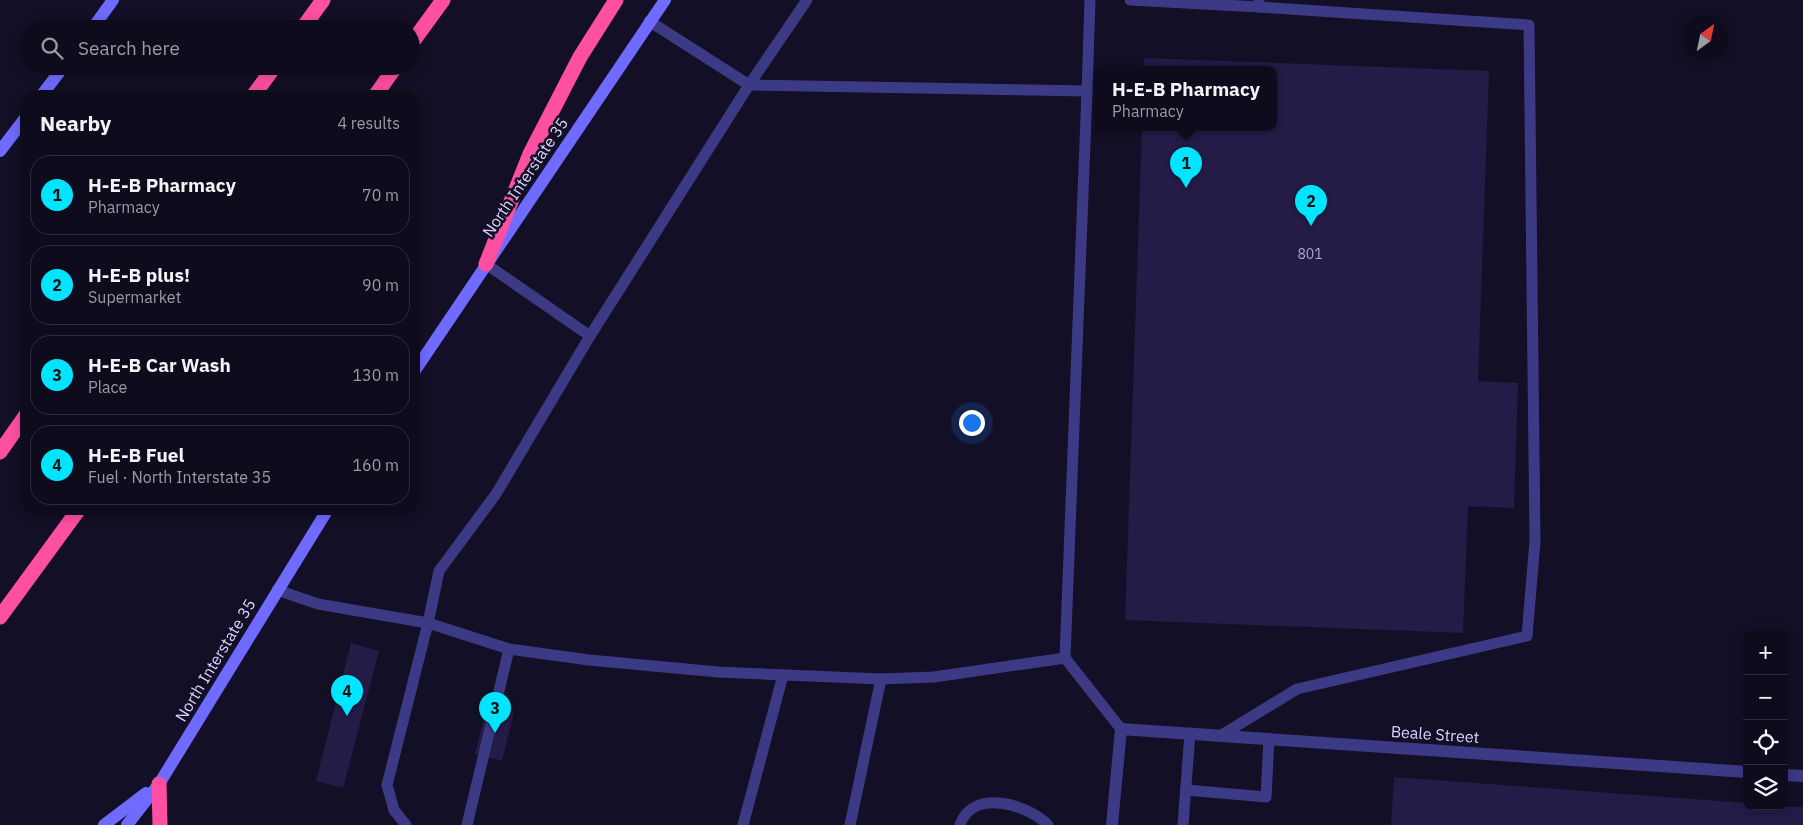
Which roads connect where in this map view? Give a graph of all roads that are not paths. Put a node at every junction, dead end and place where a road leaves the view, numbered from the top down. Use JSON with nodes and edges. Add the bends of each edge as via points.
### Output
{"nodes":[{"id":1,"x":113,"y":0,"type":"edge"},
{"id":2,"x":323,"y":0,"type":"edge"},
{"id":3,"x":443,"y":0,"type":"edge"},
{"id":4,"x":616,"y":0,"type":"edge"},
{"id":5,"x":665,"y":0,"type":"edge"},
{"id":6,"x":807,"y":0,"type":"edge"},
{"id":7,"x":1090,"y":0,"type":"edge"},
{"id":8,"x":1130,"y":0,"type":"edge"},
{"id":9,"x":1259,"y":4,"type":"edge"},
{"id":10,"x":99,"y":20,"type":"edge"},
{"id":11,"x":309,"y":20,"type":"edge"},
{"id":12,"x":649,"y":21,"type":"junction"},
{"id":13,"x":420,"y":32,"type":"edge"},
{"id":14,"x":57,"y":75,"type":"edge"},
{"id":15,"x":269,"y":75,"type":"edge"},
{"id":16,"x":390,"y":75,"type":"edge"},
{"id":17,"x":749,"y":85,"type":"junction"},
{"id":18,"x":46,"y":90,"type":"edge"},
{"id":19,"x":258,"y":90,"type":"edge"},
{"id":20,"x":379,"y":90,"type":"edge"},
{"id":21,"x":1087,"y":91,"type":"junction"},
{"id":22,"x":20,"y":124,"type":"edge"},
{"id":23,"x":1,"y":148,"type":"edge"},
{"id":24,"x":486,"y":264,"type":"junction"},
{"id":25,"x":590,"y":336,"type":"junction"},
{"id":26,"x":420,"y":363,"type":"edge"},
{"id":27,"x":20,"y":424,"type":"edge"},
{"id":28,"x":0,"y":452,"type":"edge"},
{"id":29,"x":75,"y":515,"type":"edge"},
{"id":30,"x":324,"y":515,"type":"edge"},
{"id":31,"x":277,"y":590,"type":"junction"},
{"id":32,"x":0,"y":617,"type":"edge"},
{"id":33,"x":428,"y":622,"type":"junction"},
{"id":34,"x":509,"y":649,"type":"junction"},
{"id":35,"x":1065,"y":658,"type":"junction"},
{"id":36,"x":782,"y":675,"type":"junction"},
{"id":37,"x":881,"y":679,"type":"junction"},
{"id":38,"x":1121,"y":728,"type":"junction"},
{"id":39,"x":1190,"y":733,"type":"junction"},
{"id":40,"x":1220,"y":736,"type":"junction"},
{"id":41,"x":1269,"y":739,"type":"junction"},
{"id":42,"x":1743,"y":772,"type":"edge"},
{"id":43,"x":1788,"y":775,"type":"edge"},
{"id":44,"x":1803,"y":776,"type":"edge"},
{"id":45,"x":159,"y":784,"type":"junction"},
{"id":46,"x":1186,"y":790,"type":"junction"},
{"id":47,"x":104,"y":825,"type":"edge"},
{"id":48,"x":128,"y":825,"type":"edge"},
{"id":49,"x":160,"y":825,"type":"edge"},
{"id":50,"x":406,"y":825,"type":"edge"},
{"id":51,"x":467,"y":825,"type":"edge"},
{"id":52,"x":743,"y":825,"type":"edge"},
{"id":53,"x":850,"y":825,"type":"edge"},
{"id":54,"x":960,"y":825,"type":"edge"},
{"id":55,"x":1048,"y":825,"type":"edge"},
{"id":56,"x":1112,"y":825,"type":"edge"},
{"id":57,"x":1183,"y":825,"type":"edge"}],
"edges":[{"from":1,"to":10,"type":"main road"},
{"from":2,"to":11,"type":"highway"},
{"from":3,"to":13,"type":"highway"},
{"from":4,"to":24,"type":"highway","via":[[580,57],[530,154]]},
{"from":5,"to":12,"type":"main road","name":"North Interstate 35"},
{"from":6,"to":17,"type":"lane"},
{"from":7,"to":21,"type":"lane"},
{"from":8,"to":9,"type":"lane"},
{"from":9,"to":40,"type":"lane","via":[[1529,25],[1535,541],[1527,636],[1297,689]]},
{"from":12,"to":17,"type":"lane"},
{"from":12,"to":24,"type":"main road","name":"North Interstate 35"},
{"from":14,"to":18,"type":"main road"},
{"from":15,"to":19,"type":"highway"},
{"from":16,"to":20,"type":"highway"},
{"from":17,"to":21,"type":"lane"},
{"from":17,"to":25,"type":"lane"},
{"from":21,"to":35,"type":"lane"},
{"from":22,"to":23,"type":"main road"},
{"from":24,"to":25,"type":"lane"},
{"from":24,"to":26,"type":"main road","name":"North Interstate 35"},
{"from":25,"to":33,"type":"lane","via":[[496,494],[439,572]]},
{"from":27,"to":28,"type":"highway"},
{"from":29,"to":32,"type":"highway"},
{"from":30,"to":31,"type":"main road","name":"North Interstate 35"},
{"from":31,"to":33,"type":"lane","via":[[318,604]]},
{"from":31,"to":45,"type":"main road","name":"North Interstate 35"},
{"from":33,"to":34,"type":"lane"},
{"from":33,"to":50,"type":"lane","via":[[387,785],[394,810]]},
{"from":34,"to":36,"type":"lane","via":[[646,666]]},
{"from":34,"to":51,"type":"lane"},
{"from":35,"to":37,"type":"lane","via":[[934,677]]},
{"from":35,"to":38,"type":"lane"},
{"from":36,"to":37,"type":"lane"},
{"from":36,"to":52,"type":"lane"},
{"from":37,"to":53,"type":"lane"},
{"from":38,"to":39,"type":"street","name":"Beale Street"},
{"from":38,"to":56,"type":"street"},
{"from":39,"to":40,"type":"street","name":"Beale Street"},
{"from":39,"to":46,"type":"lane"},
{"from":40,"to":41,"type":"street","name":"Beale Street"},
{"from":41,"to":42,"type":"street","name":"Beale Street"},
{"from":41,"to":46,"type":"lane","via":[[1266,797]]},
{"from":43,"to":44,"type":"street"},
{"from":45,"to":47,"type":"main road"},
{"from":45,"to":48,"type":"main road","name":"North Interstate 35"},
{"from":45,"to":49,"type":"highway"},
{"from":46,"to":57,"type":"lane"},
{"from":54,"to":55,"type":"lane","via":[[963,816],[980,804],[1010,804],[1038,814]]}]}
